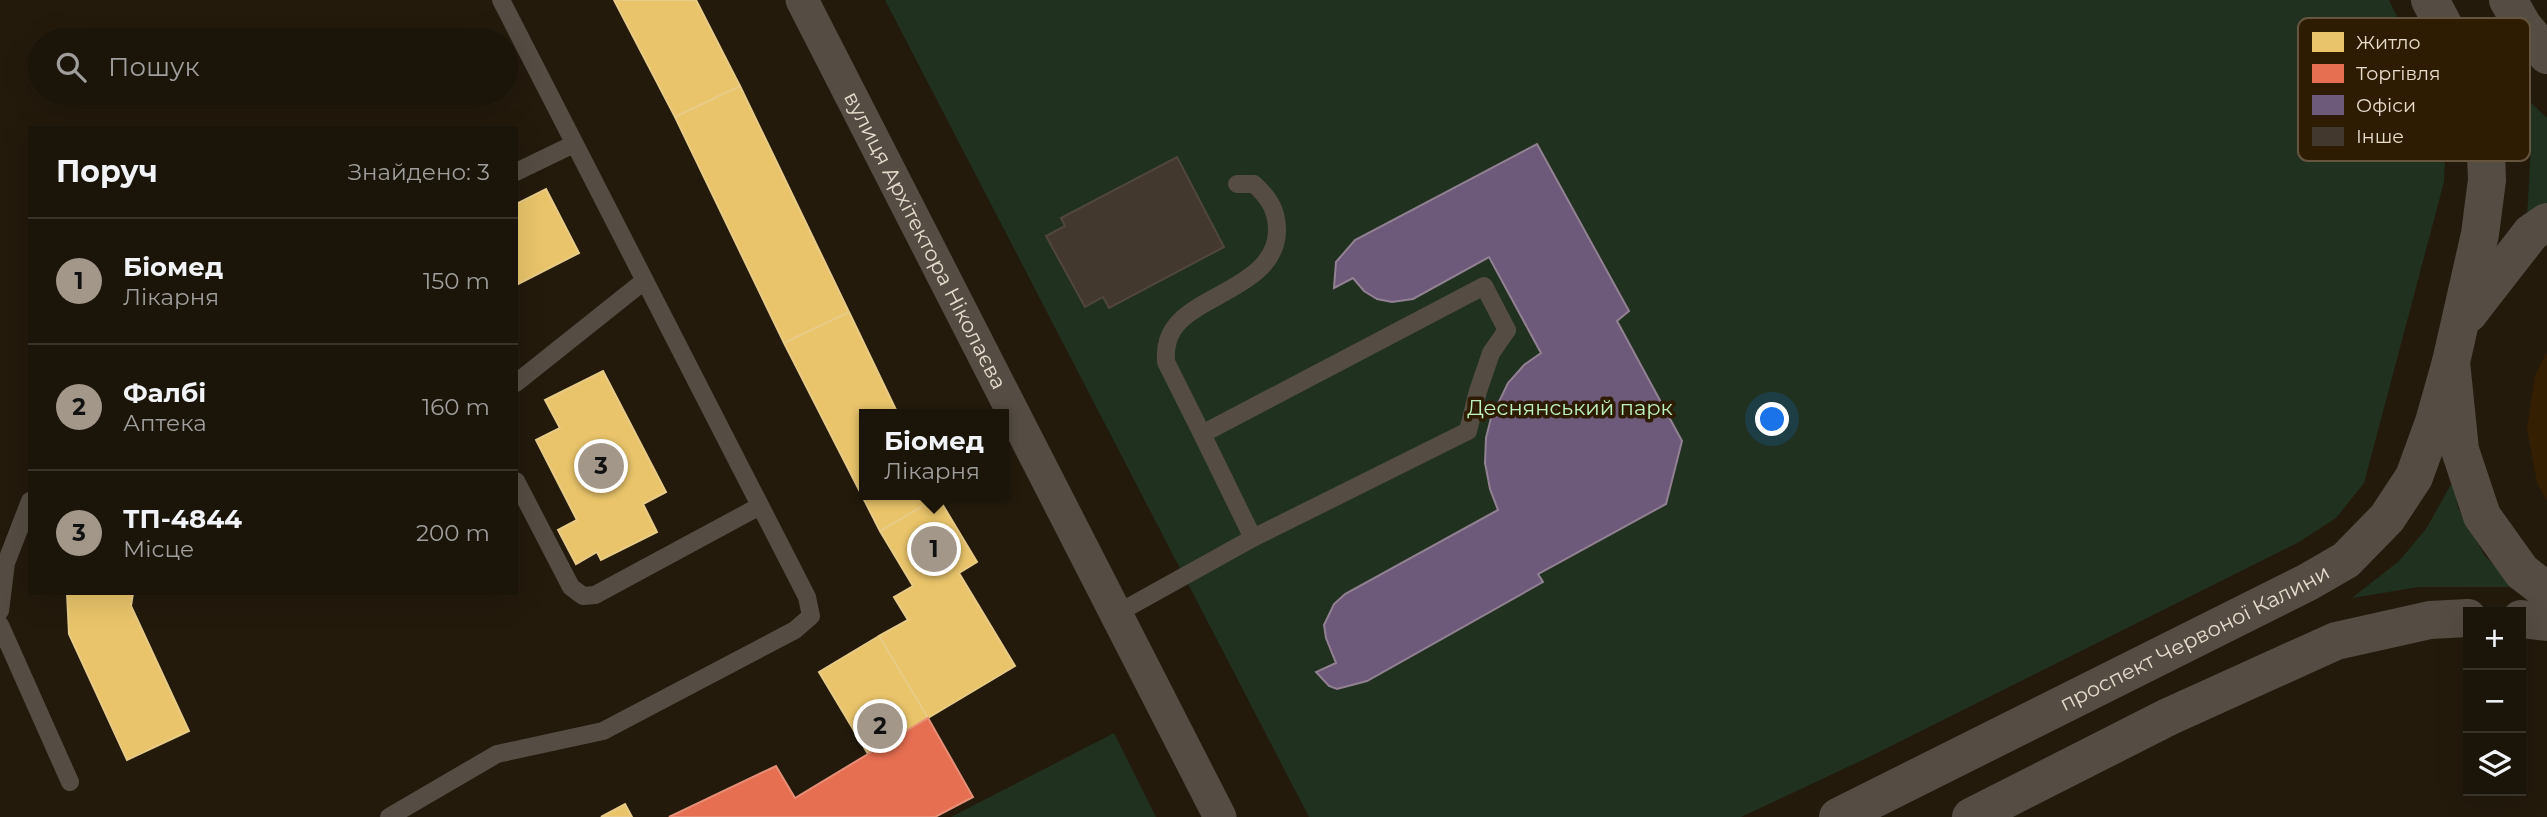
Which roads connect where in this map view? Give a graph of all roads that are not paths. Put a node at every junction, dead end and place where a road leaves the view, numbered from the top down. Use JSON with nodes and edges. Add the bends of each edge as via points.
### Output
{"nodes":[{"id":1,"x":501,"y":0,"type":"edge"},
{"id":2,"x":802,"y":0,"type":"edge"},
{"id":3,"x":2430,"y":0,"type":"edge"},
{"id":4,"x":2508,"y":0,"type":"edge"},
{"id":5,"x":2440,"y":18,"type":"edge"},
{"id":6,"x":2518,"y":18,"type":"edge"},
{"id":7,"x":515,"y":28,"type":"edge"},
{"id":8,"x":518,"y":34,"type":"edge"},
{"id":9,"x":2530,"y":34,"type":"edge"},
{"id":10,"x":2547,"y":55,"type":"edge"},
{"id":11,"x":574,"y":144,"type":"junction"},
{"id":12,"x":2486,"y":161,"type":"edge"},
{"id":13,"x":518,"y":171,"type":"edge"},
{"id":14,"x":1237,"y":184,"type":"dead end"},
{"id":15,"x":2547,"y":222,"type":"edge"},
{"id":16,"x":644,"y":281,"type":"junction"},
{"id":17,"x":2460,"y":324,"type":"junction"},
{"id":18,"x":2451,"y":362,"type":"junction"},
{"id":19,"x":518,"y":381,"type":"edge"},
{"id":20,"x":1202,"y":434,"type":"junction"},
{"id":21,"x":518,"y":485,"type":"edge"},
{"id":22,"x":28,"y":506,"type":"edge"},
{"id":23,"x":760,"y":506,"type":"junction"},
{"id":24,"x":1253,"y":538,"type":"junction"},
{"id":25,"x":2547,"y":591,"type":"edge"},
{"id":26,"x":0,"y":611,"type":"edge"},
{"id":27,"x":1116,"y":614,"type":"junction"},
{"id":28,"x":2463,"y":618,"type":"edge"},
{"id":29,"x":2526,"y":620,"type":"edge"},
{"id":30,"x":2547,"y":622,"type":"edge"},
{"id":31,"x":0,"y":625,"type":"edge"},
{"id":32,"x":70,"y":782,"type":"dead end"},
{"id":33,"x":389,"y":817,"type":"edge"},
{"id":34,"x":1220,"y":817,"type":"edge"},
{"id":35,"x":1838,"y":817,"type":"edge"},
{"id":36,"x":1971,"y":817,"type":"edge"}],
"edges":[{"from":1,"to":7,"type":"lane"},
{"from":2,"to":27,"type":"street","name":"вулиця Архітектора Ніколаєва"},
{"from":3,"to":5,"type":"main road","name":"проспект Червоної Калини"},
{"from":4,"to":6,"type":"main road"},
{"from":8,"to":11,"type":"lane"},
{"from":9,"to":10,"type":"main road"},
{"from":11,"to":13,"type":"lane"},
{"from":11,"to":16,"type":"lane"},
{"from":12,"to":17,"type":"main road","name":"проспект Червоної Калини","via":[[2480,234]]},
{"from":14,"to":20,"type":"lane","via":[[1254,184],[1277,215],[1277,236],[1268,259],[1250,278],[1181,320],[1165,349],[1166,362]]},
{"from":15,"to":17,"type":"main road","via":[[2531,233]]},
{"from":16,"to":19,"type":"lane"},
{"from":16,"to":23,"type":"lane"},
{"from":17,"to":18,"type":"main road","name":"проспект Червоної Калини"},
{"from":18,"to":25,"type":"main road","via":[[2460,450],[2482,516],[2522,572]]},
{"from":18,"to":35,"type":"main road","name":"проспект Червоної Калини","via":[[2414,477],[2387,518],[2346,560]]},
{"from":20,"to":24,"type":"lane"},
{"from":20,"to":24,"type":"lane","via":[[1484,286],[1507,330],[1491,353],[1468,431]]},
{"from":21,"to":23,"type":"lane","via":[[571,587],[583,596],[595,595]]},
{"from":22,"to":26,"type":"lane","via":[[6,563]]},
{"from":23,"to":33,"type":"lane","via":[[807,597],[811,616],[795,630],[603,731],[497,754]]},
{"from":24,"to":27,"type":"lane"},
{"from":27,"to":34,"type":"street","name":"вулиця Архітектора Ніколаєва"},
{"from":28,"to":36,"type":"main road","via":[[2430,620],[2336,641],[2168,717]]},
{"from":29,"to":30,"type":"main road"},
{"from":31,"to":32,"type":"lane"}]}
